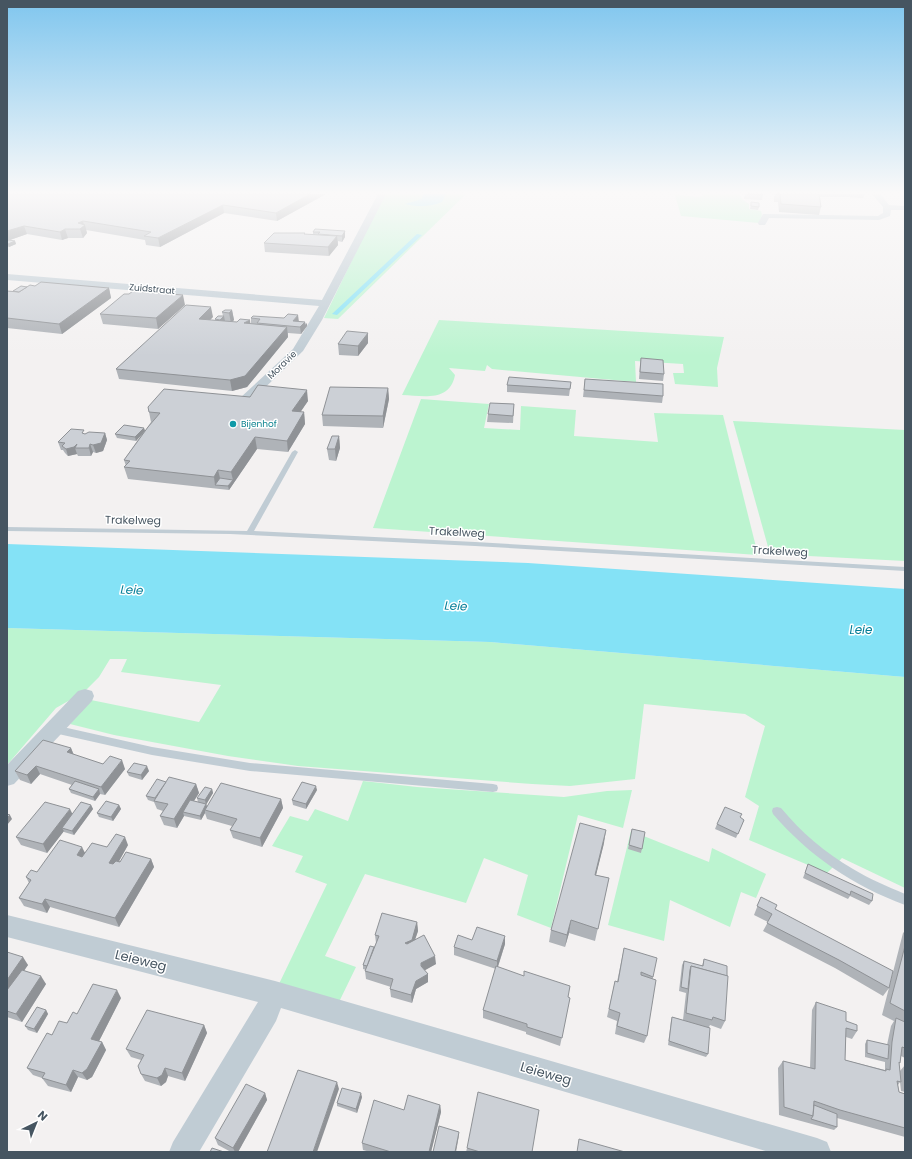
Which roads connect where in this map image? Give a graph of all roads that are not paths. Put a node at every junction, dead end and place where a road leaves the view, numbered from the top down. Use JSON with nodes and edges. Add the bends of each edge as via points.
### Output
{"nodes":[{"id":1,"x":354,"y":248,"type":"edge"},
{"id":2,"x":7,"y":277,"type":"edge"},
{"id":3,"x":325,"y":303,"type":"junction"},
{"id":4,"x":244,"y":401,"type":"edge"},
{"id":5,"x":295,"y":452,"type":"dead end"},
{"id":6,"x":7,"y":529,"type":"edge"},
{"id":7,"x":249,"y":533,"type":"junction"},
{"id":8,"x":905,"y":569,"type":"edge"},
{"id":9,"x":85,"y":696,"type":"dead end"},
{"id":10,"x":53,"y":728,"type":"junction"},
{"id":11,"x":7,"y":778,"type":"edge"},
{"id":12,"x":493,"y":788,"type":"dead end"},
{"id":13,"x":777,"y":811,"type":"dead end"},
{"id":14,"x":905,"y":900,"type":"edge"},
{"id":15,"x":7,"y":926,"type":"edge"},
{"id":16,"x":275,"y":994,"type":"junction"},
{"id":17,"x":183,"y":1152,"type":"edge"},
{"id":18,"x":817,"y":1152,"type":"edge"}],
"edges":[{"from":1,"to":3,"type":"street","name":"Moravie"},
{"from":2,"to":3,"type":"street","name":"Zuidstraat"},
{"from":3,"to":4,"type":"street","name":"Moravie","via":[[297,351]]},
{"from":5,"to":7,"type":"lane"},
{"from":6,"to":7,"type":"lane","name":"Trakelweg"},
{"from":7,"to":8,"type":"lane","name":"Trakelweg"},
{"from":9,"to":10,"type":"street"},
{"from":10,"to":11,"type":"street"},
{"from":10,"to":12,"type":"lane","via":[[152,751],[250,767]]},
{"from":13,"to":14,"type":"lane","via":[[818,851],[842,869]]},
{"from":15,"to":16,"type":"street","name":"Leieweg"},
{"from":16,"to":17,"type":"street","via":[[267,1012]]},
{"from":16,"to":18,"type":"street","name":"Leieweg"}]}
